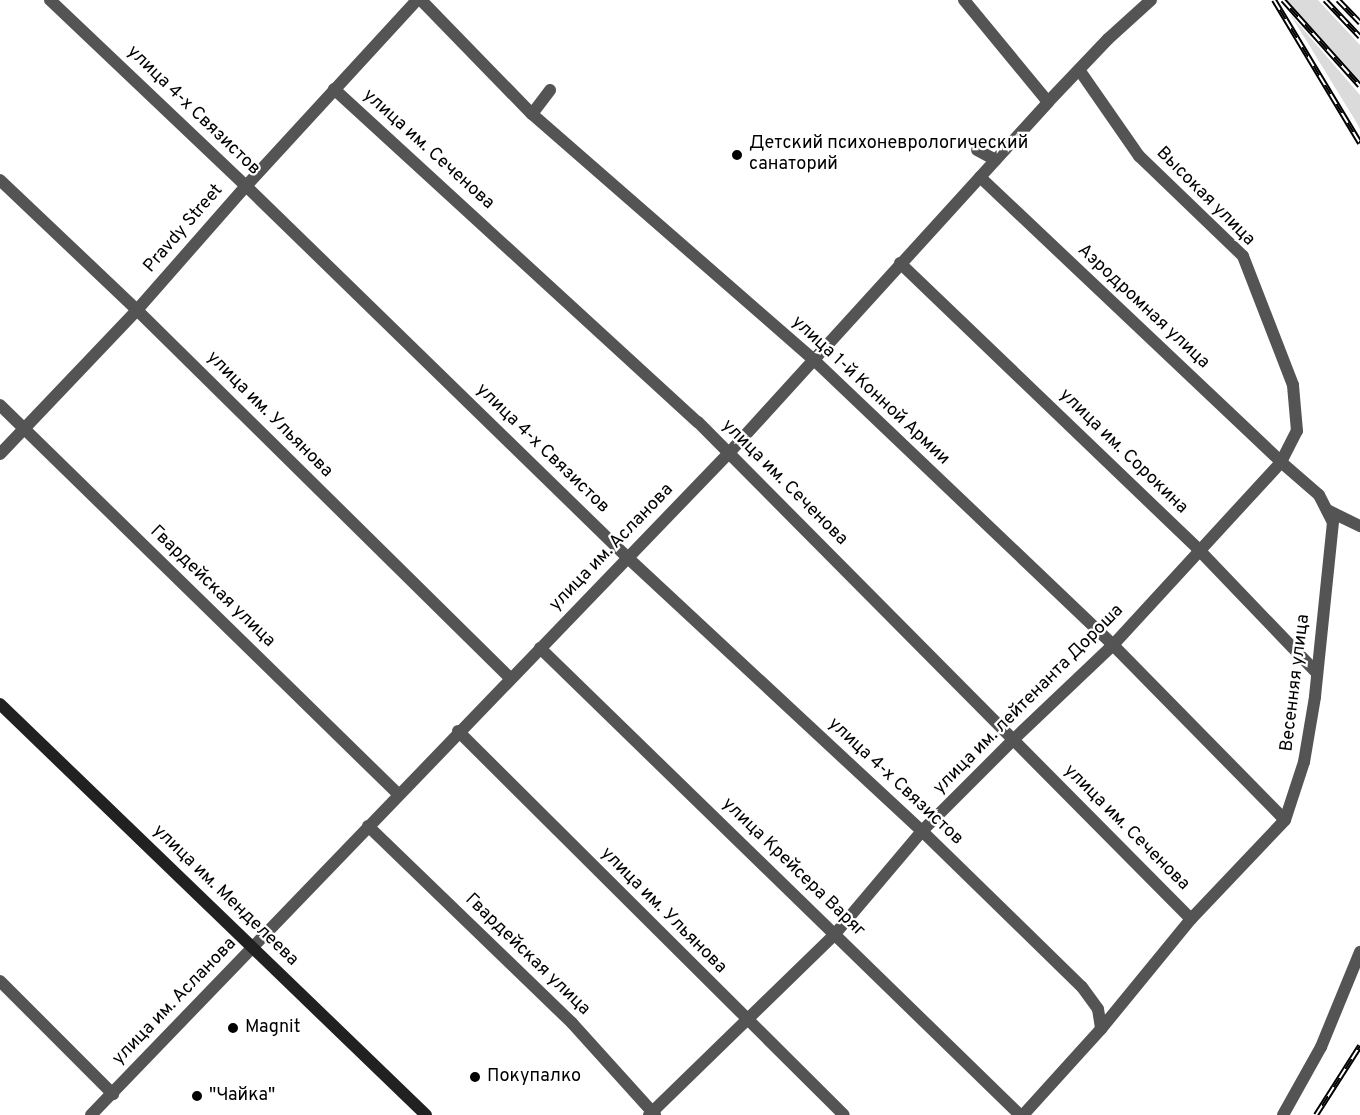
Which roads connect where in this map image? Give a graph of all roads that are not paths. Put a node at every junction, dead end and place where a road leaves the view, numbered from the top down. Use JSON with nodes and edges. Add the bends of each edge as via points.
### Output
{"nodes":[{"id":1,"x":50,"y":0,"type":"edge"},
{"id":2,"x":419,"y":0,"type":"edge"},
{"id":3,"x":964,"y":0,"type":"edge"},
{"id":4,"x":1151,"y":0,"type":"edge"},
{"id":5,"x":1080,"y":71,"type":"junction"},
{"id":6,"x":334,"y":89,"type":"junction"},
{"id":7,"x":550,"y":90,"type":"dead end"},
{"id":8,"x":1048,"y":102,"type":"junction"},
{"id":9,"x":532,"y":114,"type":"junction"},
{"id":10,"x":977,"y":150,"type":"dead end"},
{"id":11,"x":996,"y":160,"type":"junction"},
{"id":12,"x":980,"y":177,"type":"junction"},
{"id":13,"x":0,"y":180,"type":"edge"},
{"id":14,"x":246,"y":186,"type":"junction"},
{"id":15,"x":900,"y":263,"type":"junction"},
{"id":16,"x":137,"y":310,"type":"junction"},
{"id":17,"x":814,"y":360,"type":"junction"},
{"id":18,"x":0,"y":405,"type":"edge"},
{"id":19,"x":25,"y":429,"type":"junction"},
{"id":20,"x":729,"y":453,"type":"junction"},
{"id":21,"x":0,"y":454,"type":"edge"},
{"id":22,"x":1281,"y":462,"type":"junction"},
{"id":23,"x":1327,"y":510,"type":"junction"},
{"id":24,"x":1360,"y":526,"type":"edge"},
{"id":25,"x":1200,"y":551,"type":"junction"},
{"id":26,"x":628,"y":558,"type":"junction"},
{"id":27,"x":1113,"y":645,"type":"junction"},
{"id":28,"x":540,"y":648,"type":"junction"},
{"id":29,"x":1316,"y":672,"type":"junction"},
{"id":30,"x":510,"y":678,"type":"junction"},
{"id":31,"x":0,"y":704,"type":"edge"},
{"id":32,"x":458,"y":731,"type":"junction"},
{"id":33,"x":1014,"y":739,"type":"junction"},
{"id":34,"x":398,"y":794,"type":"junction"},
{"id":35,"x":1286,"y":820,"type":"junction"},
{"id":36,"x":368,"y":826,"type":"junction"},
{"id":37,"x":922,"y":831,"type":"junction"},
{"id":38,"x":1191,"y":919,"type":"junction"},
{"id":39,"x":835,"y":934,"type":"junction"},
{"id":40,"x":253,"y":947,"type":"junction"},
{"id":41,"x":1360,"y":952,"type":"edge"},
{"id":42,"x":0,"y":981,"type":"edge"},
{"id":43,"x":747,"y":1021,"type":"junction"},
{"id":44,"x":1101,"y":1029,"type":"junction"},
{"id":45,"x":112,"y":1094,"type":"junction"},
{"id":46,"x":652,"y":1114,"type":"edge"},
{"id":47,"x":91,"y":1115,"type":"edge"},
{"id":48,"x":426,"y":1115,"type":"edge"},
{"id":49,"x":844,"y":1115,"type":"edge"},
{"id":50,"x":1022,"y":1115,"type":"edge"},
{"id":51,"x":1283,"y":1115,"type":"edge"}],
"edges":[{"from":1,"to":14,"type":"street","name":"улица 4-х Связистов"},
{"from":2,"to":6,"type":"street","name":"Pravdy Street"},
{"from":2,"to":9,"type":"street","name":"улица 1-й Конной Армии"},
{"from":3,"to":8,"type":"street"},
{"from":4,"to":5,"type":"street","name":"улица им. Асланова"},
{"from":5,"to":8,"type":"street","name":"улица им. Асланова"},
{"from":5,"to":22,"type":"street","name":"Высокая улица","via":[[1139,156],[1242,256],[1293,385],[1297,431]]},
{"from":6,"to":14,"type":"street","name":"Pravdy Street"},
{"from":6,"to":20,"type":"street","name":"улица им. Сеченова"},
{"from":7,"to":9,"type":"street"},
{"from":8,"to":11,"type":"street","name":"улица им. Асланова"},
{"from":9,"to":17,"type":"street","name":"улица 1-й Конной Армии"},
{"from":10,"to":11,"type":"street"},
{"from":11,"to":12,"type":"street","name":"улица им. Асланова"},
{"from":12,"to":15,"type":"street","name":"улица им. Асланова"},
{"from":12,"to":22,"type":"street","name":"Аэродромная улица"},
{"from":13,"to":16,"type":"street","name":"улица им. Ульянова"},
{"from":14,"to":16,"type":"street","name":"Pravdy Street"},
{"from":14,"to":26,"type":"street","name":"улица 4-х Связистов"},
{"from":15,"to":17,"type":"street","name":"улица им. Асланова"},
{"from":15,"to":25,"type":"street","name":"улица им. Сорокина"},
{"from":16,"to":19,"type":"street","name":"Pravdy Street"},
{"from":16,"to":30,"type":"street","name":"улица им. Ульянова"},
{"from":17,"to":20,"type":"street","name":"улица им. Асланова"},
{"from":17,"to":27,"type":"street","name":"улица 1-й Конной Армии"},
{"from":18,"to":19,"type":"street","name":"Гвардейская улица"},
{"from":19,"to":21,"type":"street","name":"Pravdy Street"},
{"from":19,"to":34,"type":"street","name":"Гвардейская улица"},
{"from":20,"to":26,"type":"street","name":"улица им. Асланова"},
{"from":20,"to":33,"type":"street","name":"улица им. Сеченова"},
{"from":22,"to":23,"type":"street","name":"Весенняя улица","via":[[1319,495]]},
{"from":22,"to":25,"type":"street","name":"улица им. лейтенанта Дороша"},
{"from":23,"to":24,"type":"street"},
{"from":23,"to":29,"type":"street","name":"Весенняя улица","via":[[1333,522],[1331,553]]},
{"from":25,"to":27,"type":"street","name":"улица им. лейтенанта Дороша"},
{"from":25,"to":29,"type":"street","name":"улица им. Сорокина"},
{"from":26,"to":28,"type":"street","name":"улица им. Асланова"},
{"from":26,"to":37,"type":"street","name":"улица 4-х Связистов"},
{"from":27,"to":33,"type":"street","name":"улица им. лейтенанта Дороша"},
{"from":27,"to":35,"type":"street","name":"улица 1-й Конной Армии"},
{"from":28,"to":30,"type":"street","name":"улица им. Асланова"},
{"from":28,"to":39,"type":"street","name":"улица Крейсера Варяг"},
{"from":29,"to":35,"type":"street","name":"Весенняя улица","via":[[1304,762]]},
{"from":30,"to":32,"type":"street","name":"улица им. Асланова"},
{"from":31,"to":40,"type":"main road","name":"улица им. Менделеева"},
{"from":32,"to":34,"type":"street","name":"улица им. Асланова"},
{"from":32,"to":43,"type":"street","name":"улица им. Ульянова"},
{"from":33,"to":37,"type":"street","name":"улица им. лейтенанта Дороша"},
{"from":33,"to":38,"type":"street","name":"улица им. Сеченова"},
{"from":34,"to":36,"type":"street","name":"улица им. Асланова"},
{"from":35,"to":38,"type":"street","name":"Весенняя улица"},
{"from":36,"to":40,"type":"street","name":"улица им. Асланова"},
{"from":36,"to":46,"type":"street","name":"Гвардейская улица","via":[[572,1023]]},
{"from":37,"to":39,"type":"street","name":"улица им. лейтенанта Дороша"},
{"from":37,"to":44,"type":"street","name":"улица 4-х Связистов","via":[[1082,987],[1098,1009]]},
{"from":38,"to":44,"type":"street","name":"Весенняя улица"},
{"from":39,"to":43,"type":"street","name":"улица им. лейтенанта Дороша"},
{"from":39,"to":50,"type":"street","name":"улица Крейсера Варяг"},
{"from":40,"to":45,"type":"street","name":"улица им. Асланова"},
{"from":40,"to":48,"type":"main road","name":"улица им. Менделеева"},
{"from":41,"to":51,"type":"street","via":[[1321,1047]]},
{"from":42,"to":45,"type":"street"},
{"from":43,"to":46,"type":"street","name":"улица им. лейтенанта Дороша"},
{"from":43,"to":49,"type":"street","name":"улица им. Ульянова"},
{"from":44,"to":50,"type":"street","name":"Весенняя улица"},
{"from":45,"to":47,"type":"street","name":"улица им. Асланова"}]}
